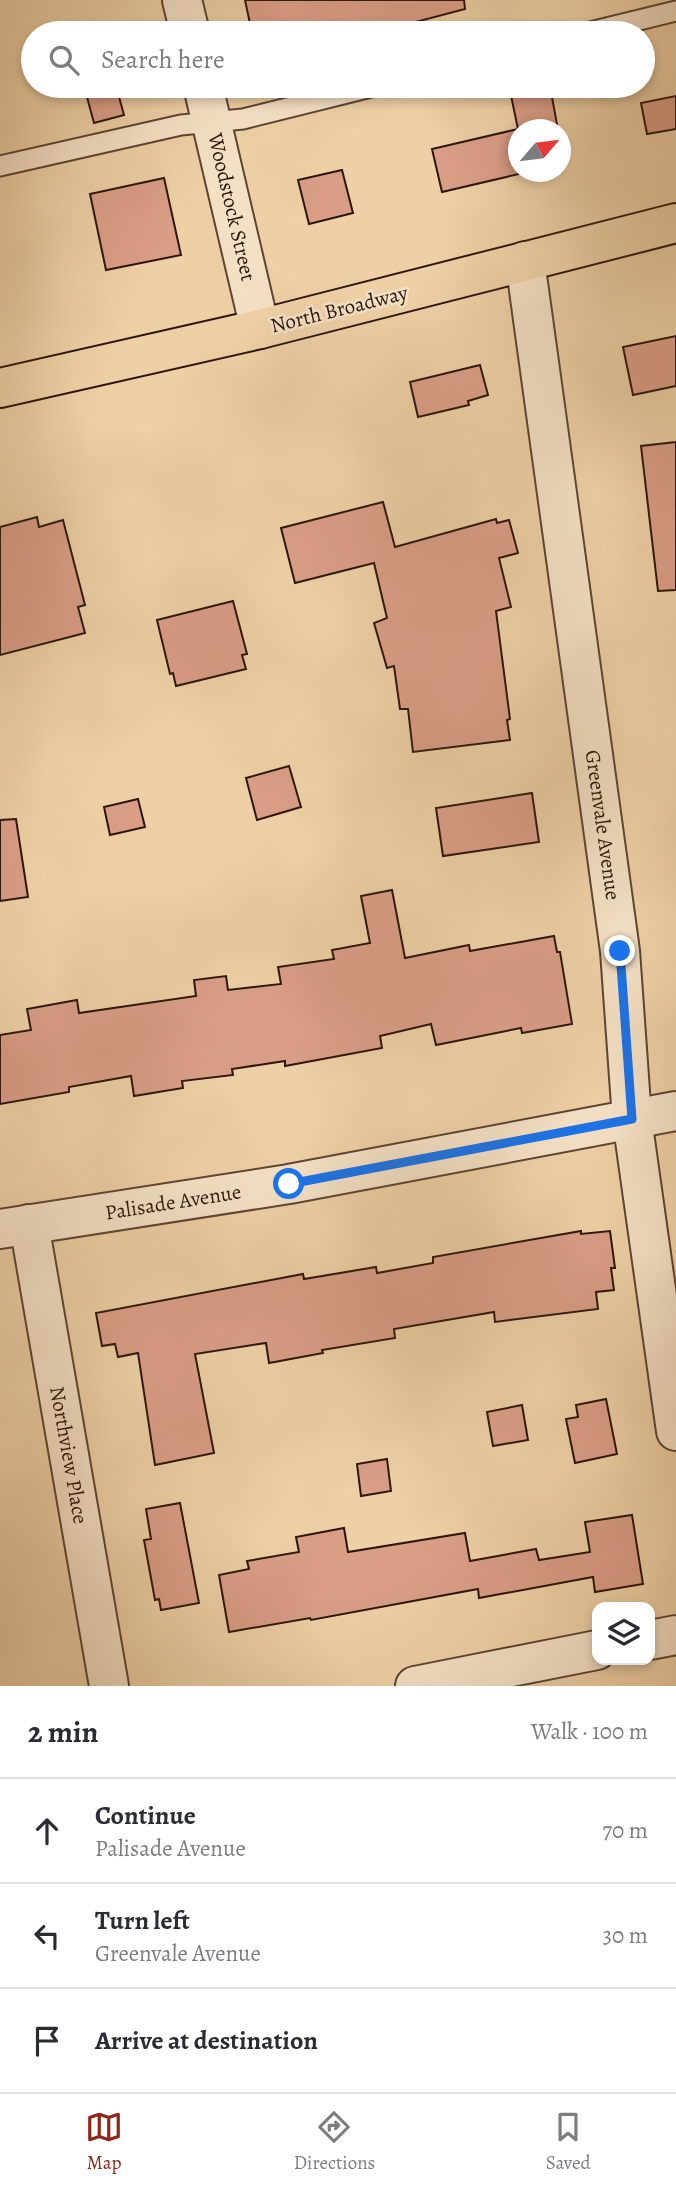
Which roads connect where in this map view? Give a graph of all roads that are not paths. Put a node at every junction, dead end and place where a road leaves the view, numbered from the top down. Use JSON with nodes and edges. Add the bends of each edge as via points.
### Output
{"nodes":[{"id":1,"x":182,"y":0,"type":"edge"},
{"id":2,"x":676,"y":11,"type":"edge"},
{"id":3,"x":187,"y":21,"type":"edge"},
{"id":4,"x":635,"y":21,"type":"edge"},
{"id":5,"x":206,"y":98,"type":"edge"},
{"id":6,"x":327,"y":98,"type":"edge"},
{"id":7,"x":212,"y":122,"type":"junction"},
{"id":8,"x":0,"y":166,"type":"edge"},
{"id":9,"x":676,"y":223,"type":"edge"},
{"id":10,"x":525,"y":261,"type":"junction"},
{"id":11,"x":260,"y":329,"type":"junction"},
{"id":12,"x":0,"y":388,"type":"edge"},
{"id":13,"x":676,"y":1111,"type":"edge"},
{"id":14,"x":632,"y":1119,"type":"junction"},
{"id":15,"x":15,"y":1226,"type":"edge"},
{"id":16,"x":676,"y":1431,"type":"edge"},
{"id":17,"x":676,"y":1635,"type":"edge"},
{"id":18,"x":655,"y":1639,"type":"edge"},
{"id":19,"x":592,"y":1651,"type":"edge"},
{"id":20,"x":461,"y":1681,"type":"edge"},
{"id":21,"x":109,"y":1686,"type":"edge"},
{"id":22,"x":415,"y":1686,"type":"edge"}],
"edges":[{"from":1,"to":3,"type":"street"},
{"from":2,"to":4,"type":"lane"},
{"from":5,"to":7,"type":"street","name":"Woodstock Street"},
{"from":6,"to":7,"type":"lane"},
{"from":7,"to":8,"type":"lane"},
{"from":7,"to":11,"type":"street","name":"Woodstock Street"},
{"from":9,"to":10,"type":"main road","name":"North Broadway"},
{"from":10,"to":11,"type":"main road","name":"North Broadway"},
{"from":10,"to":14,"type":"street","name":"Greenvale Avenue","via":[[620,951]]},
{"from":11,"to":12,"type":"main road","name":"North Broadway"},
{"from":13,"to":14,"type":"street","name":"Palisade Avenue"},
{"from":14,"to":15,"type":"street","name":"Palisade Avenue","via":[[289,1184]]},
{"from":14,"to":16,"type":"street","name":"Greenvale Avenue"},
{"from":15,"to":21,"type":"street","name":"Northview Place"},
{"from":17,"to":18,"type":"street"},
{"from":19,"to":20,"type":"street"},
{"from":20,"to":22,"type":"street"}]}
